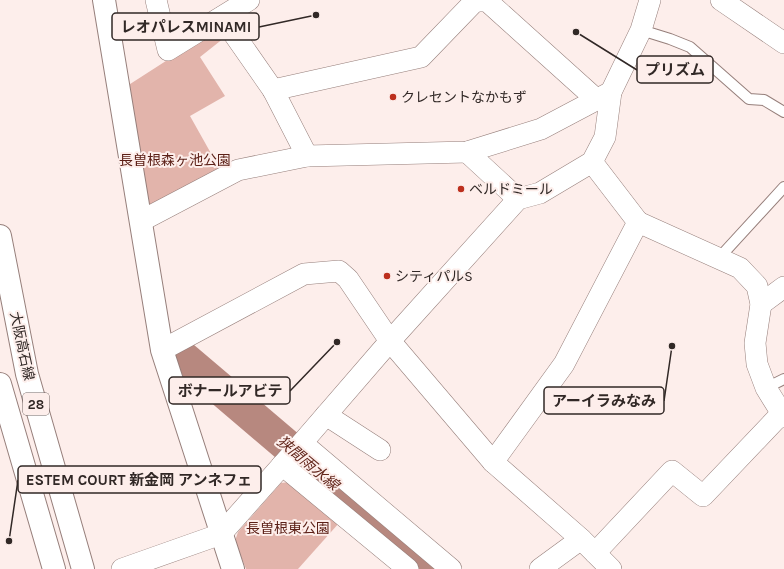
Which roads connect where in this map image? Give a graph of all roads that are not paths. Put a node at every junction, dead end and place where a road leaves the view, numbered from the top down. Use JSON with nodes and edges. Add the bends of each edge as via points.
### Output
{"nodes":[{"id":1,"x":104,"y":0,"type":"edge"},
{"id":2,"x":156,"y":0,"type":"edge"},
{"id":3,"x":249,"y":0,"type":"edge"},
{"id":4,"x":475,"y":0,"type":"edge"},
{"id":5,"x":650,"y":0,"type":"edge"},
{"id":6,"x":721,"y":0,"type":"edge"},
{"id":7,"x":222,"y":17,"type":"junction"},
{"id":8,"x":640,"y":30,"type":"junction"},
{"id":9,"x":784,"y":43,"type":"edge"},
{"id":10,"x":274,"y":90,"type":"junction"},
{"id":11,"x":604,"y":96,"type":"junction"},
{"id":12,"x":784,"y":112,"type":"edge"},
{"id":13,"x":467,"y":152,"type":"junction"},
{"id":14,"x":307,"y":156,"type":"junction"},
{"id":15,"x":592,"y":162,"type":"junction"},
{"id":16,"x":784,"y":188,"type":"edge"},
{"id":17,"x":518,"y":199,"type":"junction"},
{"id":18,"x":141,"y":221,"type":"junction"},
{"id":19,"x":638,"y":222,"type":"junction"},
{"id":20,"x":0,"y":236,"type":"edge"},
{"id":21,"x":719,"y":258,"type":"junction"},
{"id":22,"x":784,"y":287,"type":"edge"},
{"id":23,"x":761,"y":304,"type":"junction"},
{"id":24,"x":390,"y":341,"type":"junction"},
{"id":25,"x":162,"y":350,"type":"junction"},
{"id":26,"x":0,"y":384,"type":"edge"},
{"id":27,"x":775,"y":384,"type":"edge"},
{"id":28,"x":326,"y":414,"type":"junction"},
{"id":29,"x":783,"y":415,"type":"edge"},
{"id":30,"x":302,"y":443,"type":"junction"},
{"id":31,"x":380,"y":450,"type":"dead end"},
{"id":32,"x":493,"y":462,"type":"junction"},
{"id":33,"x":282,"y":464,"type":"junction"},
{"id":34,"x":221,"y":534,"type":"junction"},
{"id":35,"x":581,"y":539,"type":"junction"},
{"id":36,"x":595,"y":553,"type":"junction"},
{"id":37,"x":54,"y":569,"type":"edge"},
{"id":38,"x":83,"y":569,"type":"edge"},
{"id":39,"x":122,"y":569,"type":"edge"},
{"id":40,"x":233,"y":569,"type":"edge"},
{"id":41,"x":408,"y":569,"type":"edge"},
{"id":42,"x":451,"y":569,"type":"edge"},
{"id":43,"x":540,"y":569,"type":"edge"},
{"id":44,"x":611,"y":569,"type":"edge"}],
"edges":[{"from":1,"to":18,"type":"street"},
{"from":2,"to":7,"type":"street","via":[[168,50]]},
{"from":3,"to":7,"type":"street"},
{"from":4,"to":10,"type":"street","via":[[421,57]]},
{"from":4,"to":11,"type":"street","via":[[487,1]]},
{"from":5,"to":8,"type":"street"},
{"from":6,"to":9,"type":"street"},
{"from":7,"to":10,"type":"street"},
{"from":8,"to":11,"type":"street"},
{"from":8,"to":12,"type":"lane","via":[[690,47],[750,99],[764,100]]},
{"from":10,"to":14,"type":"street"},
{"from":11,"to":13,"type":"street","via":[[541,129]]},
{"from":11,"to":15,"type":"street","via":[[605,137]]},
{"from":13,"to":14,"type":"street"},
{"from":13,"to":17,"type":"street"},
{"from":14,"to":18,"type":"street","via":[[238,170]]},
{"from":15,"to":17,"type":"street","via":[[540,193]]},
{"from":15,"to":19,"type":"street"},
{"from":16,"to":21,"type":"lane"},
{"from":17,"to":24,"type":"street"},
{"from":18,"to":25,"type":"street"},
{"from":19,"to":21,"type":"street"},
{"from":19,"to":32,"type":"street","via":[[564,364]]},
{"from":20,"to":38,"type":"street","name":"大阪高石線","number":"28","via":[[27,374]]},
{"from":21,"to":23,"type":"street","via":[[740,268],[757,286]]},
{"from":22,"to":23,"type":"street"},
{"from":23,"to":27,"type":"street","via":[[755,343],[757,364]]},
{"from":24,"to":25,"type":"street","via":[[348,279],[339,271],[304,274]]},
{"from":24,"to":28,"type":"street"},
{"from":24,"to":32,"type":"street"},
{"from":25,"to":34,"type":"street"},
{"from":26,"to":37,"type":"street","name":"大阪高石線","number":"28"},
{"from":27,"to":29,"type":"street"},
{"from":28,"to":30,"type":"street"},
{"from":28,"to":31,"type":"street"},
{"from":29,"to":36,"type":"street","via":[[703,496],[672,471]]},
{"from":30,"to":33,"type":"street"},
{"from":30,"to":42,"type":"street"},
{"from":32,"to":35,"type":"street"},
{"from":33,"to":34,"type":"street"},
{"from":33,"to":41,"type":"street"},
{"from":34,"to":39,"type":"street"},
{"from":34,"to":40,"type":"street"},
{"from":35,"to":36,"type":"street"},
{"from":35,"to":43,"type":"street"},
{"from":36,"to":44,"type":"street"}]}
